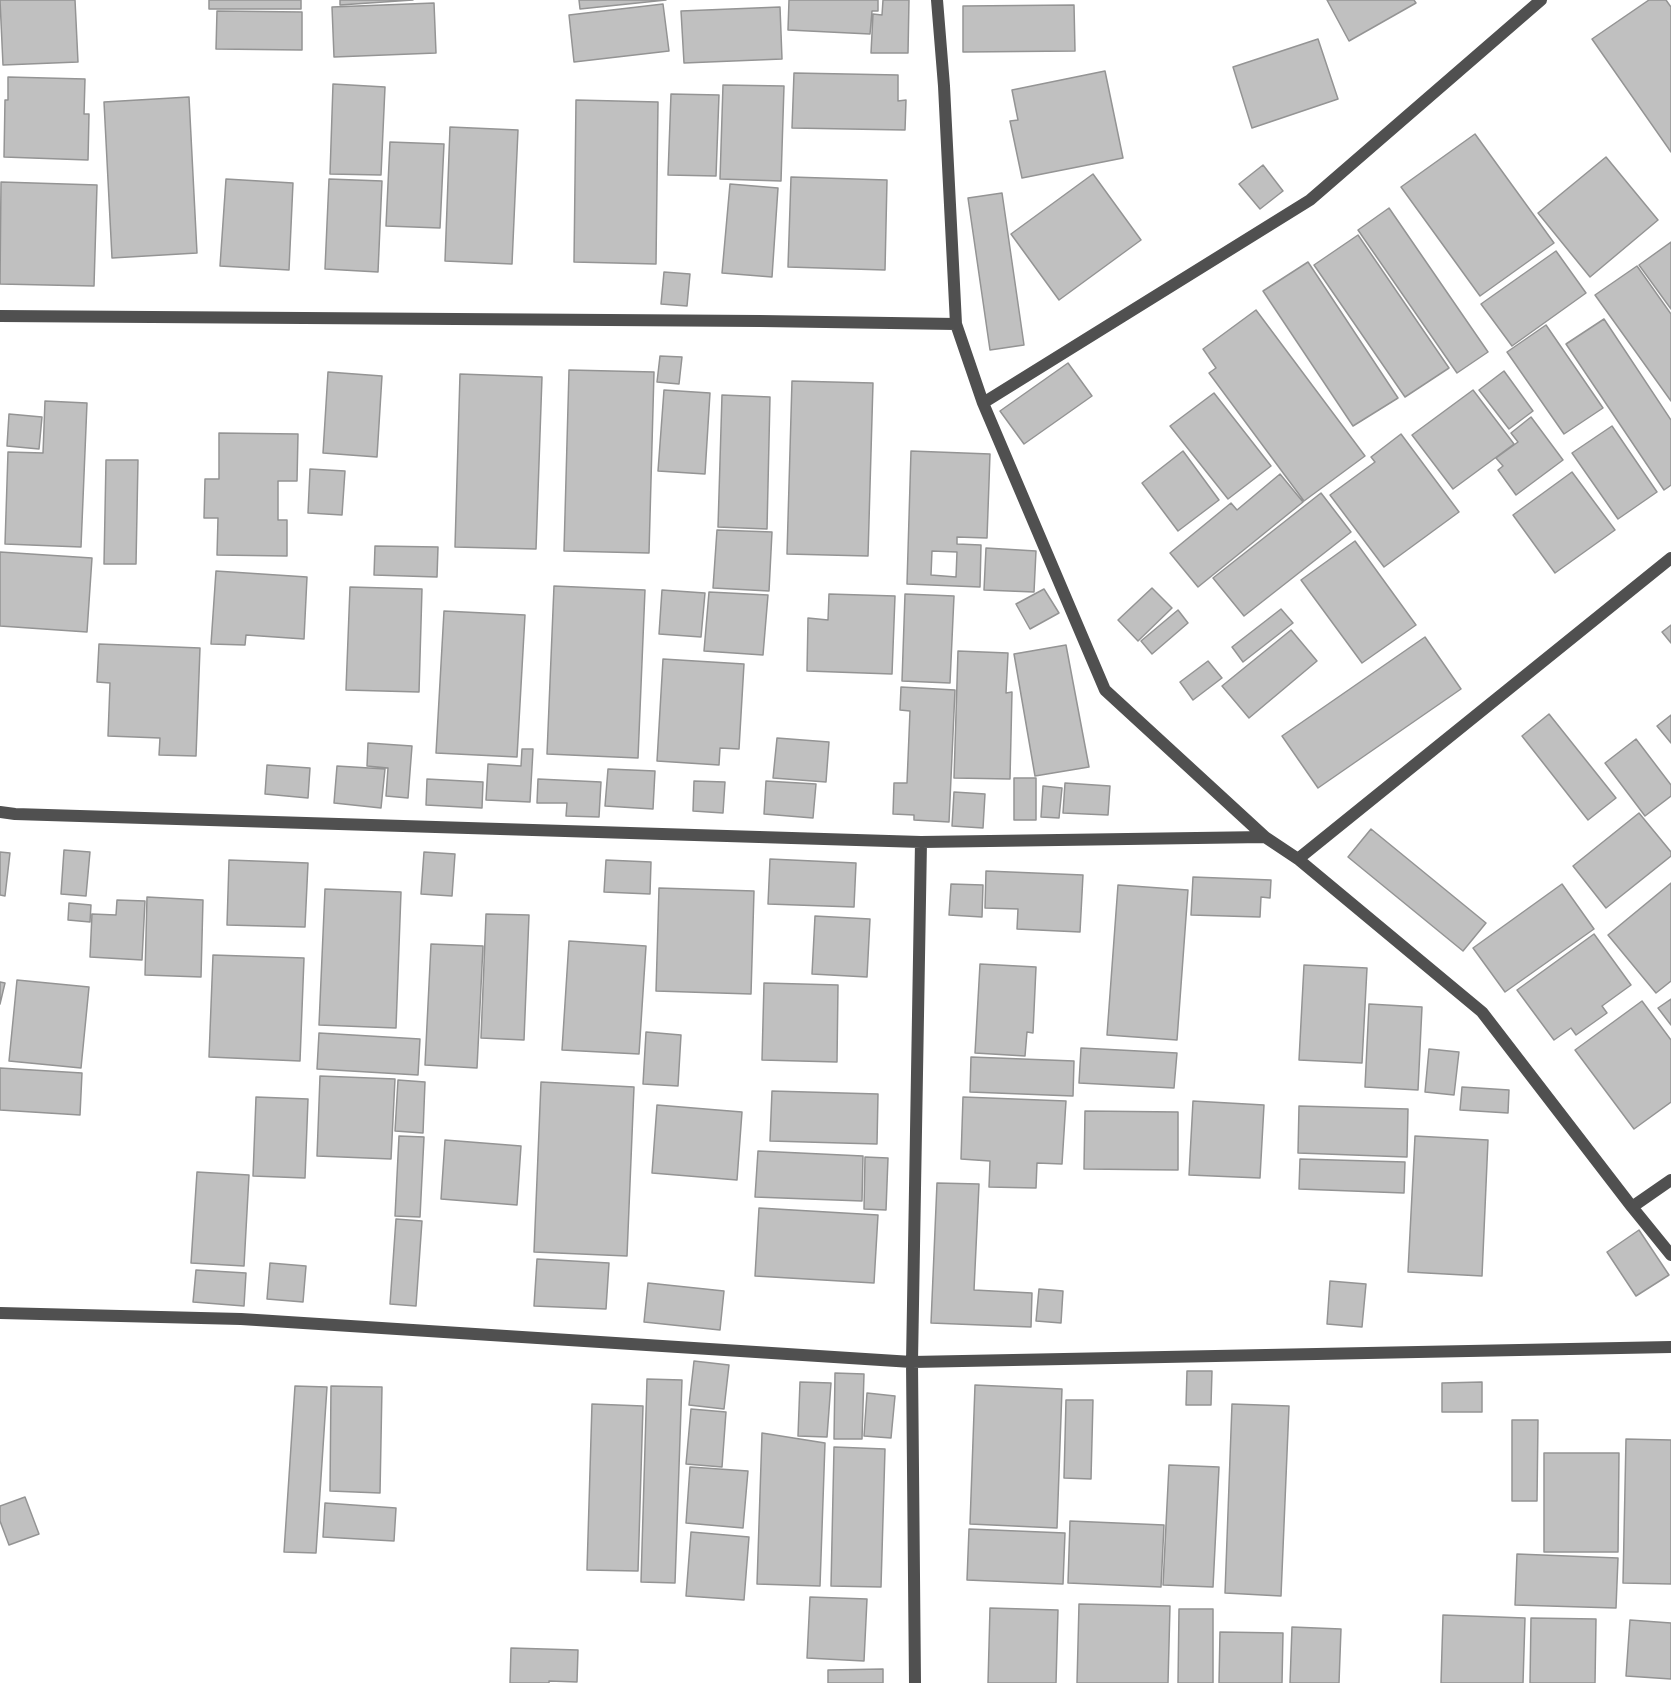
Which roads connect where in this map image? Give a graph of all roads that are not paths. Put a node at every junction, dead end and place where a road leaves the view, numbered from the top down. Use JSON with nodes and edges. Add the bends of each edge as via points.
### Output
{"nodes":[{"id":1,"x":937,"y":0,"type":"edge"},
{"id":2,"x":1541,"y":0,"type":"edge"},
{"id":3,"x":0,"y":316,"type":"edge"},
{"id":4,"x":956,"y":324,"type":"junction"},
{"id":5,"x":984,"y":403,"type":"junction"},
{"id":6,"x":1671,"y":558,"type":"edge"},
{"id":7,"x":0,"y":812,"type":"edge"},
{"id":8,"x":1265,"y":837,"type":"junction"},
{"id":9,"x":921,"y":842,"type":"junction"},
{"id":10,"x":1298,"y":859,"type":"junction"},
{"id":11,"x":1671,"y":1180,"type":"edge"},
{"id":12,"x":1632,"y":1207,"type":"junction"},
{"id":13,"x":1671,"y":1256,"type":"edge"},
{"id":14,"x":0,"y":1313,"type":"edge"},
{"id":15,"x":1671,"y":1347,"type":"edge"},
{"id":16,"x":912,"y":1362,"type":"junction"},
{"id":17,"x":915,"y":1683,"type":"edge"}],
"edges":[{"from":1,"to":4,"type":"street"},
{"from":2,"to":5,"type":"street","via":[[1310,200]]},
{"from":3,"to":4,"type":"street"},
{"from":4,"to":5,"type":"street"},
{"from":5,"to":8,"type":"street","via":[[1105,690]]},
{"from":6,"to":10,"type":"street"},
{"from":7,"to":9,"type":"street"},
{"from":8,"to":9,"type":"street"},
{"from":8,"to":10,"type":"street"},
{"from":9,"to":16,"type":"street"},
{"from":10,"to":12,"type":"street","via":[[1482,1012]]},
{"from":11,"to":12,"type":"street"},
{"from":12,"to":13,"type":"street"},
{"from":14,"to":16,"type":"street","via":[[241,1319]]},
{"from":15,"to":16,"type":"street"},
{"from":16,"to":17,"type":"street"}]}
